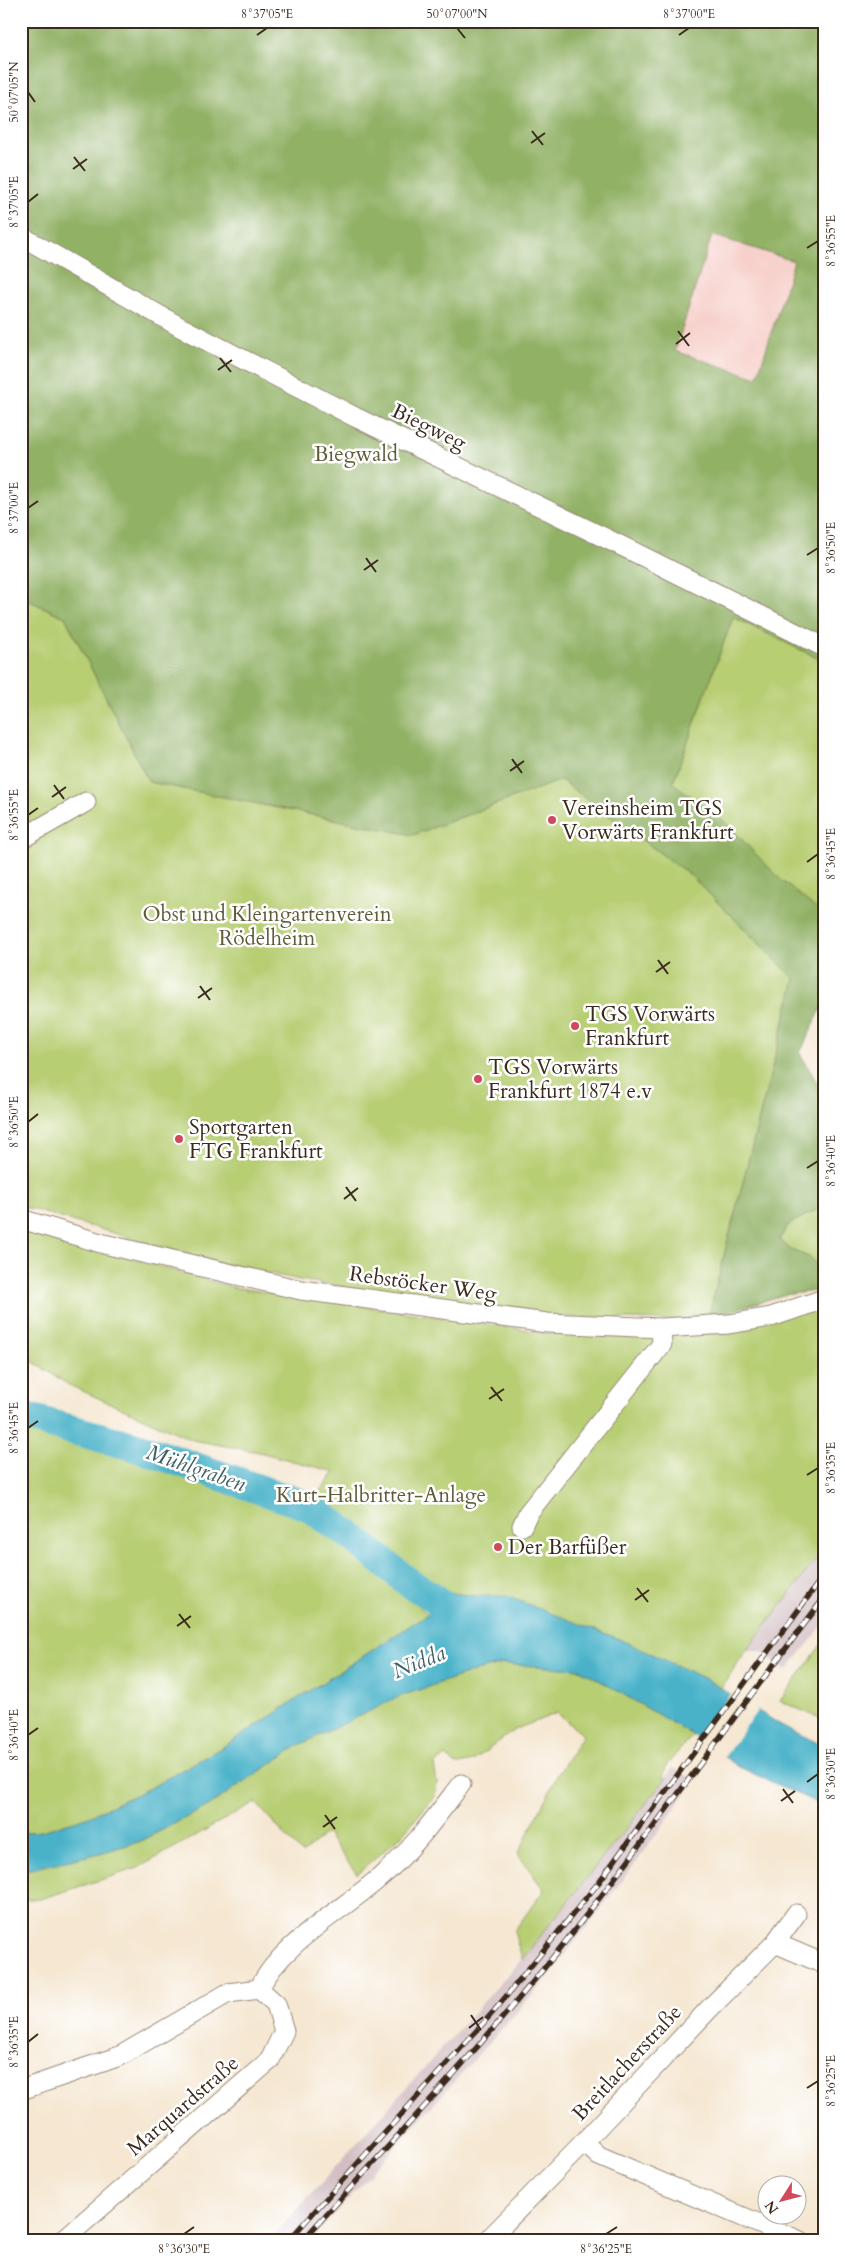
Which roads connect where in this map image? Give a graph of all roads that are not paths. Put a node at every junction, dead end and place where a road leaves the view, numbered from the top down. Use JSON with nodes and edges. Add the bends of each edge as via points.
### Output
{"nodes":[{"id":1,"x":21,"y":236,"type":"edge"},
{"id":2,"x":824,"y":647,"type":"edge"},
{"id":3,"x":86,"y":802,"type":"dead end"},
{"id":4,"x":21,"y":839,"type":"edge"},
{"id":5,"x":21,"y":1219,"type":"edge"},
{"id":6,"x":824,"y":1299,"type":"edge"},
{"id":7,"x":661,"y":1328,"type":"junction"},
{"id":8,"x":522,"y":1526,"type":"dead end"},
{"id":9,"x":461,"y":1784,"type":"dead end"},
{"id":10,"x":796,"y":1914,"type":"dead end"},
{"id":11,"x":775,"y":1943,"type":"junction"},
{"id":12,"x":824,"y":1964,"type":"edge"},
{"id":13,"x":259,"y":1989,"type":"junction"},
{"id":14,"x":21,"y":2090,"type":"edge"},
{"id":15,"x":584,"y":2142,"type":"junction"},
{"id":16,"x":62,"y":2241,"type":"edge"},
{"id":17,"x":487,"y":2241,"type":"edge"},
{"id":18,"x":800,"y":2241,"type":"edge"}],
"edges":[{"from":1,"to":2,"type":"street","name":"Biegweg","via":[[180,327]]},
{"from":3,"to":4,"type":"street"},
{"from":5,"to":7,"type":"street","name":"Rebstöcker Weg","via":[[104,1244],[301,1290],[547,1323]]},
{"from":6,"to":7,"type":"street","name":"Rebstöcker Weg","via":[[771,1317],[729,1324]]},
{"from":7,"to":8,"type":"street","via":[[662,1344],[528,1513]]},
{"from":9,"to":13,"type":"street","via":[[424,1833],[399,1859],[380,1878],[283,1954],[266,1973]]},
{"from":10,"to":11,"type":"street","name":"Breitlacherstraße"},
{"from":11,"to":12,"type":"street"},
{"from":11,"to":15,"type":"street","name":"Breitlacherstraße","via":[[709,2008]]},
{"from":13,"to":14,"type":"street","via":[[228,1992],[120,2056]]},
{"from":13,"to":16,"type":"street","name":"Marquardstraße","via":[[276,2004],[284,2031],[270,2060]]},
{"from":15,"to":17,"type":"street","name":"Breitlacherstraße"},
{"from":15,"to":18,"type":"street","via":[[600,2156]]}]}
